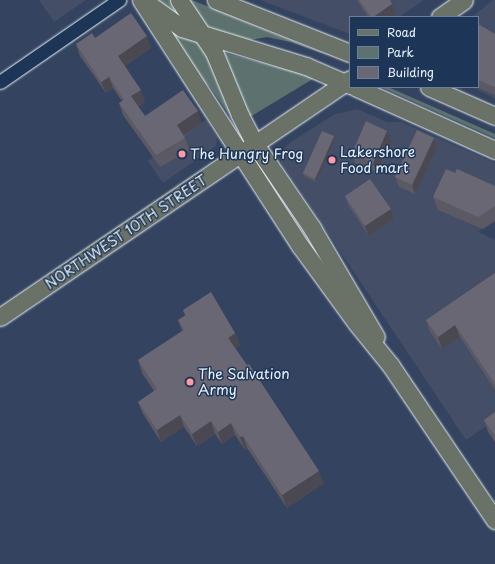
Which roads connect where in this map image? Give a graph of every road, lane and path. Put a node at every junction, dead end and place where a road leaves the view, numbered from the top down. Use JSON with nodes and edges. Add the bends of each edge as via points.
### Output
{"nodes":[{"id":1,"x":119,"y":0,"type":"edge"},
{"id":2,"x":128,"y":0,"type":"edge"},
{"id":3,"x":179,"y":0,"type":"edge"},
{"id":4,"x":216,"y":0,"type":"edge"},
{"id":5,"x":464,"y":0,"type":"edge"},
{"id":6,"x":144,"y":3,"type":"edge"},
{"id":7,"x":441,"y":16,"type":"edge"},
{"id":8,"x":206,"y":37,"type":"junction"},
{"id":9,"x":349,"y":53,"type":"edge"},
{"id":10,"x":0,"y":82,"type":"edge"},
{"id":11,"x":349,"y":83,"type":"edge"},
{"id":12,"x":349,"y":84,"type":"edge"},
{"id":13,"x":361,"y":88,"type":"edge"},
{"id":14,"x":431,"y":88,"type":"edge"},
{"id":15,"x":495,"y":116,"type":"edge"},
{"id":16,"x":255,"y":144,"type":"junction"},
{"id":17,"x":495,"y":150,"type":"edge"},
{"id":18,"x":240,"y":155,"type":"junction"},
{"id":19,"x":0,"y":316,"type":"edge"},
{"id":20,"x":391,"y":366,"type":"junction"},
{"id":21,"x":495,"y":520,"type":"edge"}],
"edges":[{"from":1,"to":10,"type":"street"},
{"from":2,"to":6,"type":"main road"},
{"from":3,"to":8,"type":"main road"},
{"from":4,"to":9,"type":"main road"},
{"from":5,"to":7,"type":"main road"},
{"from":6,"to":8,"type":"main road","via":[[182,28]]},
{"from":6,"to":18,"type":"main road"},
{"from":8,"to":11,"type":"main road","via":[[288,60]]},
{"from":8,"to":16,"type":"main road"},
{"from":12,"to":16,"type":"main road","name":"NORTHWEST 10TH STREET"},
{"from":13,"to":17,"type":"main road"},
{"from":14,"to":15,"type":"main road"},
{"from":16,"to":18,"type":"main road","name":"NORTHWEST 10TH STREET"},
{"from":16,"to":20,"type":"main road","via":[[367,318]]},
{"from":18,"to":19,"type":"main road","name":"NORTHWEST 10TH STREET"},
{"from":18,"to":20,"type":"main road","via":[[301,247]]},
{"from":20,"to":21,"type":"main road"}]}
